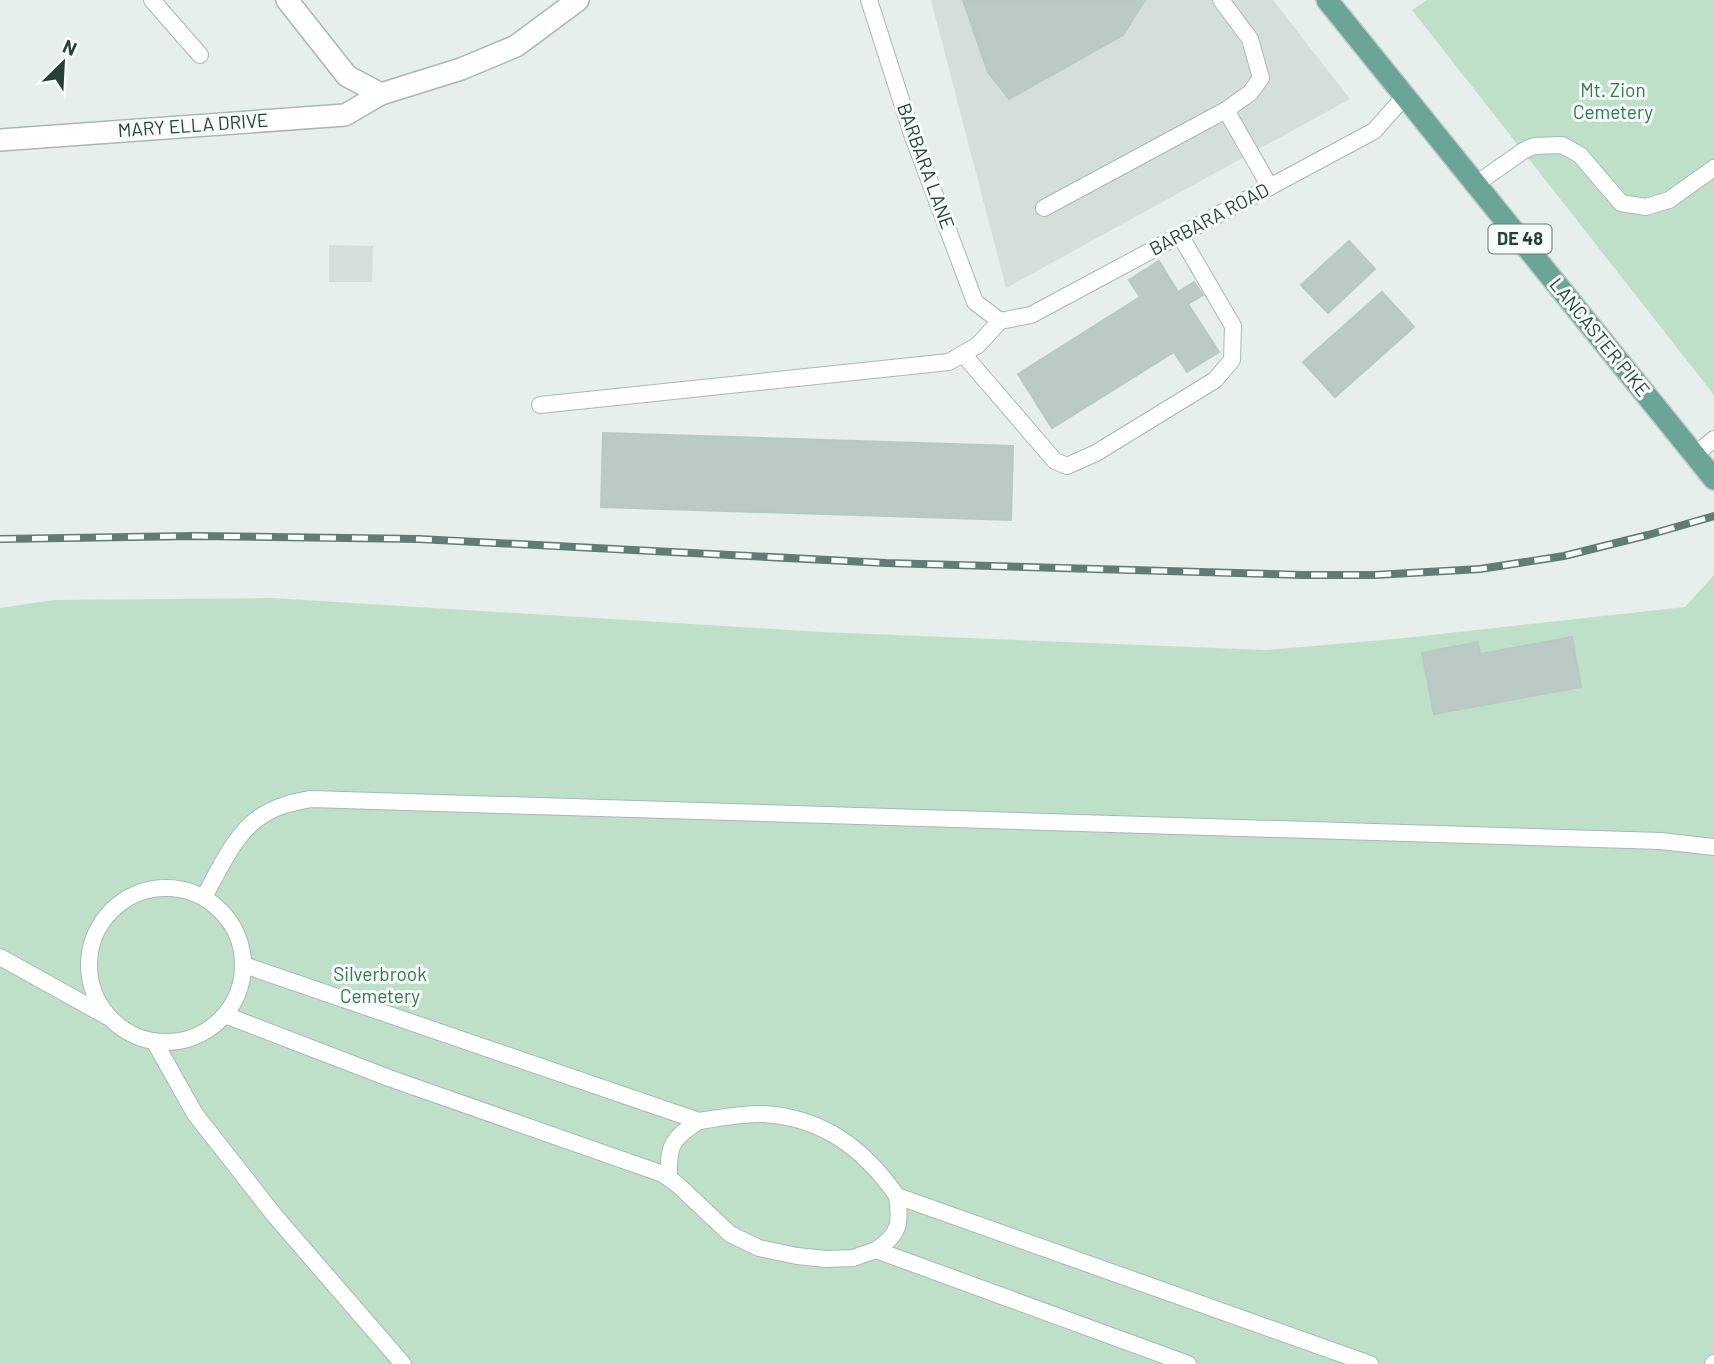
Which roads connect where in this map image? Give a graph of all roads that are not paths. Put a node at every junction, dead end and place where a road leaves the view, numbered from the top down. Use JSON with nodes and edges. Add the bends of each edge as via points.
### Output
{"nodes":[{"id":1,"x":152,"y":0,"type":"edge"},
{"id":2,"x":287,"y":0,"type":"edge"},
{"id":3,"x":578,"y":0,"type":"edge"},
{"id":4,"x":1221,"y":0,"type":"edge"},
{"id":5,"x":1327,"y":0,"type":"edge"},
{"id":6,"x":875,"y":1,"type":"edge"},
{"id":7,"x":200,"y":55,"type":"dead end"},
{"id":8,"x":381,"y":94,"type":"junction"},
{"id":9,"x":1405,"y":96,"type":"junction"},
{"id":10,"x":1226,"y":110,"type":"junction"},
{"id":11,"x":0,"y":140,"type":"edge"},
{"id":12,"x":1714,"y":168,"type":"edge"},
{"id":13,"x":1476,"y":184,"type":"junction"},
{"id":14,"x":1270,"y":187,"type":"junction"},
{"id":15,"x":1044,"y":208,"type":"dead end"},
{"id":16,"x":1180,"y":235,"type":"junction"},
{"id":17,"x":1000,"y":321,"type":"junction"},
{"id":18,"x":963,"y":354,"type":"junction"},
{"id":19,"x":540,"y":405,"type":"dead end"},
{"id":20,"x":1714,"y":439,"type":"edge"},
{"id":21,"x":1695,"y":455,"type":"junction"},
{"id":22,"x":1714,"y":478,"type":"edge"},
{"id":23,"x":1714,"y":847,"type":"edge"},
{"id":24,"x":204,"y":897,"type":"junction"},
{"id":25,"x":0,"y":957,"type":"edge"},
{"id":26,"x":244,"y":965,"type":"junction"},
{"id":27,"x":225,"y":1014,"type":"junction"},
{"id":28,"x":111,"y":1018,"type":"junction"},
{"id":29,"x":154,"y":1041,"type":"junction"},
{"id":30,"x":699,"y":1121,"type":"junction"},
{"id":31,"x":669,"y":1178,"type":"junction"},
{"id":32,"x":897,"y":1196,"type":"junction"},
{"id":33,"x":876,"y":1250,"type":"junction"},
{"id":34,"x":403,"y":1364,"type":"edge"},
{"id":35,"x":1188,"y":1364,"type":"edge"},
{"id":36,"x":1370,"y":1364,"type":"edge"}],
"edges":[{"from":1,"to":7,"type":"lane"},
{"from":2,"to":8,"type":"street","via":[[347,76]]},
{"from":3,"to":8,"type":"street","name":"MARY ELLA DRIVE","via":[[516,46]]},
{"from":4,"to":10,"type":"lane","via":[[1250,39],[1261,78],[1251,93]]},
{"from":5,"to":9,"type":"main road","name":"LANCASTER PIKE","number":"DE 48"},
{"from":6,"to":17,"type":"lane","name":"BARBARA LANE","via":[[912,134],[975,302]]},
{"from":8,"to":11,"type":"street","name":"MARY ELLA DRIVE","via":[[345,114]]},
{"from":9,"to":13,"type":"main road","name":"LANCASTER PIKE","number":"DE 48"},
{"from":9,"to":14,"type":"lane","name":"BARBARA ROAD","via":[[1374,131]]},
{"from":10,"to":14,"type":"lane"},
{"from":10,"to":15,"type":"lane"},
{"from":12,"to":13,"type":"lane","via":[[1669,200],[1646,207],[1621,203],[1580,155],[1562,145],[1534,146]]},
{"from":13,"to":21,"type":"main road","name":"LANCASTER PIKE","number":"DE 48"},
{"from":14,"to":16,"type":"lane","name":"BARBARA ROAD"},
{"from":16,"to":17,"type":"lane","name":"BARBARA ROAD","via":[[1031,315]]},
{"from":16,"to":18,"type":"lane","via":[[1234,326],[1232,360],[1215,380],[1096,453],[1067,466],[1055,461]]},
{"from":17,"to":18,"type":"lane"},
{"from":18,"to":19,"type":"lane","via":[[949,362]]},
{"from":20,"to":21,"type":"lane"},
{"from":21,"to":22,"type":"main road","name":"LANCASTER PIKE","number":"DE 48"},
{"from":23,"to":24,"type":"lane","via":[[1661,841],[312,799],[257,818],[232,848]]},
{"from":24,"to":26,"type":"lane","via":[[234,926]]},
{"from":24,"to":28,"type":"lane","via":[[180,888],[144,890],[125,899],[101,923],[92,941],[90,978],[97,999]]},
{"from":25,"to":28,"type":"lane"},
{"from":26,"to":27,"type":"lane","via":[[241,986]]},
{"from":26,"to":30,"type":"lane"},
{"from":27,"to":29,"type":"lane","via":[[200,1035]]},
{"from":27,"to":31,"type":"lane"},
{"from":28,"to":29,"type":"lane","via":[[130,1033]]},
{"from":29,"to":34,"type":"lane","via":[[195,1114],[275,1216]]},
{"from":30,"to":31,"type":"lane","via":[[674,1142],[668,1156]]},
{"from":30,"to":32,"type":"lane","via":[[763,1114],[795,1119],[832,1133],[859,1152]]},
{"from":31,"to":33,"type":"lane","via":[[730,1234],[759,1248],[826,1259],[853,1258]]},
{"from":32,"to":33,"type":"lane","via":[[900,1215],[896,1229]]},
{"from":32,"to":36,"type":"lane"},
{"from":33,"to":35,"type":"lane"}]}
